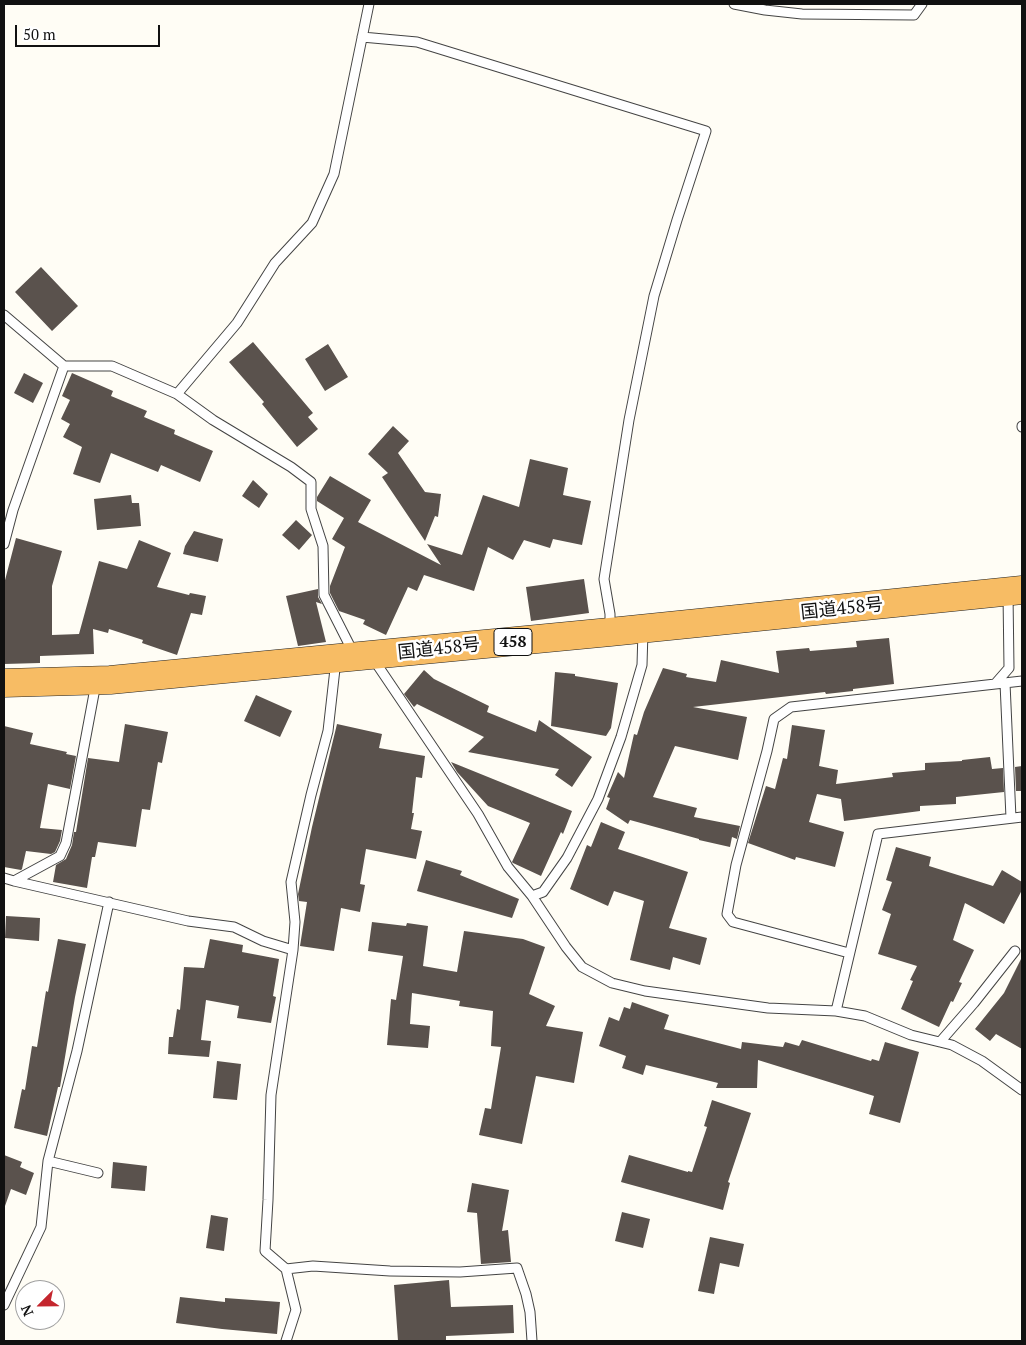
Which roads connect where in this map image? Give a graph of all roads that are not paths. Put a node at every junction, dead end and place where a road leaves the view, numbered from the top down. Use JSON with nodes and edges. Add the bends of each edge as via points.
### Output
{"nodes":[{"id":1,"x":368,"y":4,"type":"edge"},
{"id":2,"x":734,"y":4,"type":"edge"},
{"id":3,"x":922,"y":4,"type":"edge"},
{"id":4,"x":362,"y":37,"type":"junction"},
{"id":5,"x":4,"y":315,"type":"edge"},
{"id":6,"x":64,"y":366,"type":"junction"},
{"id":7,"x":178,"y":394,"type":"junction"},
{"id":8,"x":4,"y":544,"type":"edge"},
{"id":9,"x":1015,"y":591,"type":"edge"},
{"id":10,"x":643,"y":629,"type":"junction"},
{"id":11,"x":610,"y":632,"type":"junction"},
{"id":12,"x":354,"y":656,"type":"junction"},
{"id":13,"x":96,"y":680,"type":"junction"},
{"id":14,"x":1022,"y":681,"type":"edge"},
{"id":15,"x":4,"y":683,"type":"edge"},
{"id":16,"x":1005,"y":683,"type":"junction"},
{"id":17,"x":995,"y":684,"type":"junction"},
{"id":18,"x":1022,"y":817,"type":"edge"},
{"id":19,"x":1011,"y":818,"type":"junction"},
{"id":20,"x":4,"y":878,"type":"edge"},
{"id":21,"x":14,"y":881,"type":"junction"},
{"id":22,"x":532,"y":896,"type":"junction"},
{"id":23,"x":109,"y":902,"type":"junction"},
{"id":24,"x":293,"y":950,"type":"junction"},
{"id":25,"x":1015,"y":951,"type":"dead end"},
{"id":26,"x":849,"y":953,"type":"junction"},
{"id":27,"x":836,"y":1011,"type":"junction"},
{"id":28,"x":940,"y":1042,"type":"junction"},
{"id":29,"x":1022,"y":1090,"type":"edge"},
{"id":30,"x":48,"y":1161,"type":"junction"},
{"id":31,"x":98,"y":1173,"type":"dead end"},
{"id":32,"x":286,"y":1269,"type":"junction"},
{"id":33,"x":4,"y":1306,"type":"edge"},
{"id":34,"x":286,"y":1341,"type":"edge"},
{"id":35,"x":532,"y":1341,"type":"edge"}],
"edges":[{"from":1,"to":4,"type":"lane"},
{"from":2,"to":3,"type":"lane","via":[[802,14],[914,16]]},
{"from":4,"to":7,"type":"lane","via":[[334,174],[312,223],[275,263],[237,323]]},
{"from":4,"to":11,"type":"lane","via":[[417,42],[706,131],[654,296],[629,420],[604,579]]},
{"from":5,"to":6,"type":"lane"},
{"from":6,"to":7,"type":"lane","via":[[112,366]]},
{"from":6,"to":8,"type":"lane"},
{"from":7,"to":12,"type":"lane","via":[[311,482],[311,509],[323,546],[324,596]]},
{"from":9,"to":10,"type":"highway","name":"国道458号","number":"458"},
{"from":9,"to":17,"type":"lane","via":[[1008,668]]},
{"from":10,"to":11,"type":"highway","name":"国道458号","number":"458"},
{"from":10,"to":22,"type":"lane","via":[[642,665],[621,737],[598,799],[567,858],[542,892]]},
{"from":11,"to":12,"type":"highway","name":"国道458号","number":"458"},
{"from":12,"to":13,"type":"highway","name":"国道458号","number":"458"},
{"from":12,"to":22,"type":"lane","via":[[478,814],[508,867]]},
{"from":12,"to":24,"type":"lane","via":[[328,731],[291,882],[295,922]]},
{"from":13,"to":15,"type":"highway","name":"国道458号","number":"458"},
{"from":13,"to":21,"type":"lane","via":[[66,843],[60,856]]},
{"from":14,"to":16,"type":"lane"},
{"from":16,"to":17,"type":"lane"},
{"from":16,"to":19,"type":"lane"},
{"from":17,"to":26,"type":"lane","via":[[791,707],[774,719],[736,865],[727,914],[733,922]]},
{"from":18,"to":19,"type":"lane"},
{"from":19,"to":26,"type":"lane","via":[[878,834]]},
{"from":20,"to":21,"type":"lane"},
{"from":21,"to":23,"type":"lane"},
{"from":22,"to":27,"type":"lane","via":[[582,967],[612,983],[645,991],[768,1008]]},
{"from":23,"to":24,"type":"lane","via":[[188,921],[234,927],[263,941]]},
{"from":23,"to":30,"type":"lane","via":[[77,1051]]},
{"from":24,"to":32,"type":"lane","via":[[271,1095],[265,1250]]},
{"from":25,"to":28,"type":"lane"},
{"from":26,"to":27,"type":"lane"},
{"from":27,"to":28,"type":"lane","via":[[865,1016],[911,1035]]},
{"from":28,"to":29,"type":"lane","via":[[982,1061]]},
{"from":30,"to":31,"type":"lane"},
{"from":30,"to":33,"type":"lane","via":[[42,1227]]},
{"from":32,"to":34,"type":"lane","via":[[296,1310]]},
{"from":32,"to":35,"type":"lane","via":[[313,1266],[460,1272],[517,1268],[530,1312]]}]}
